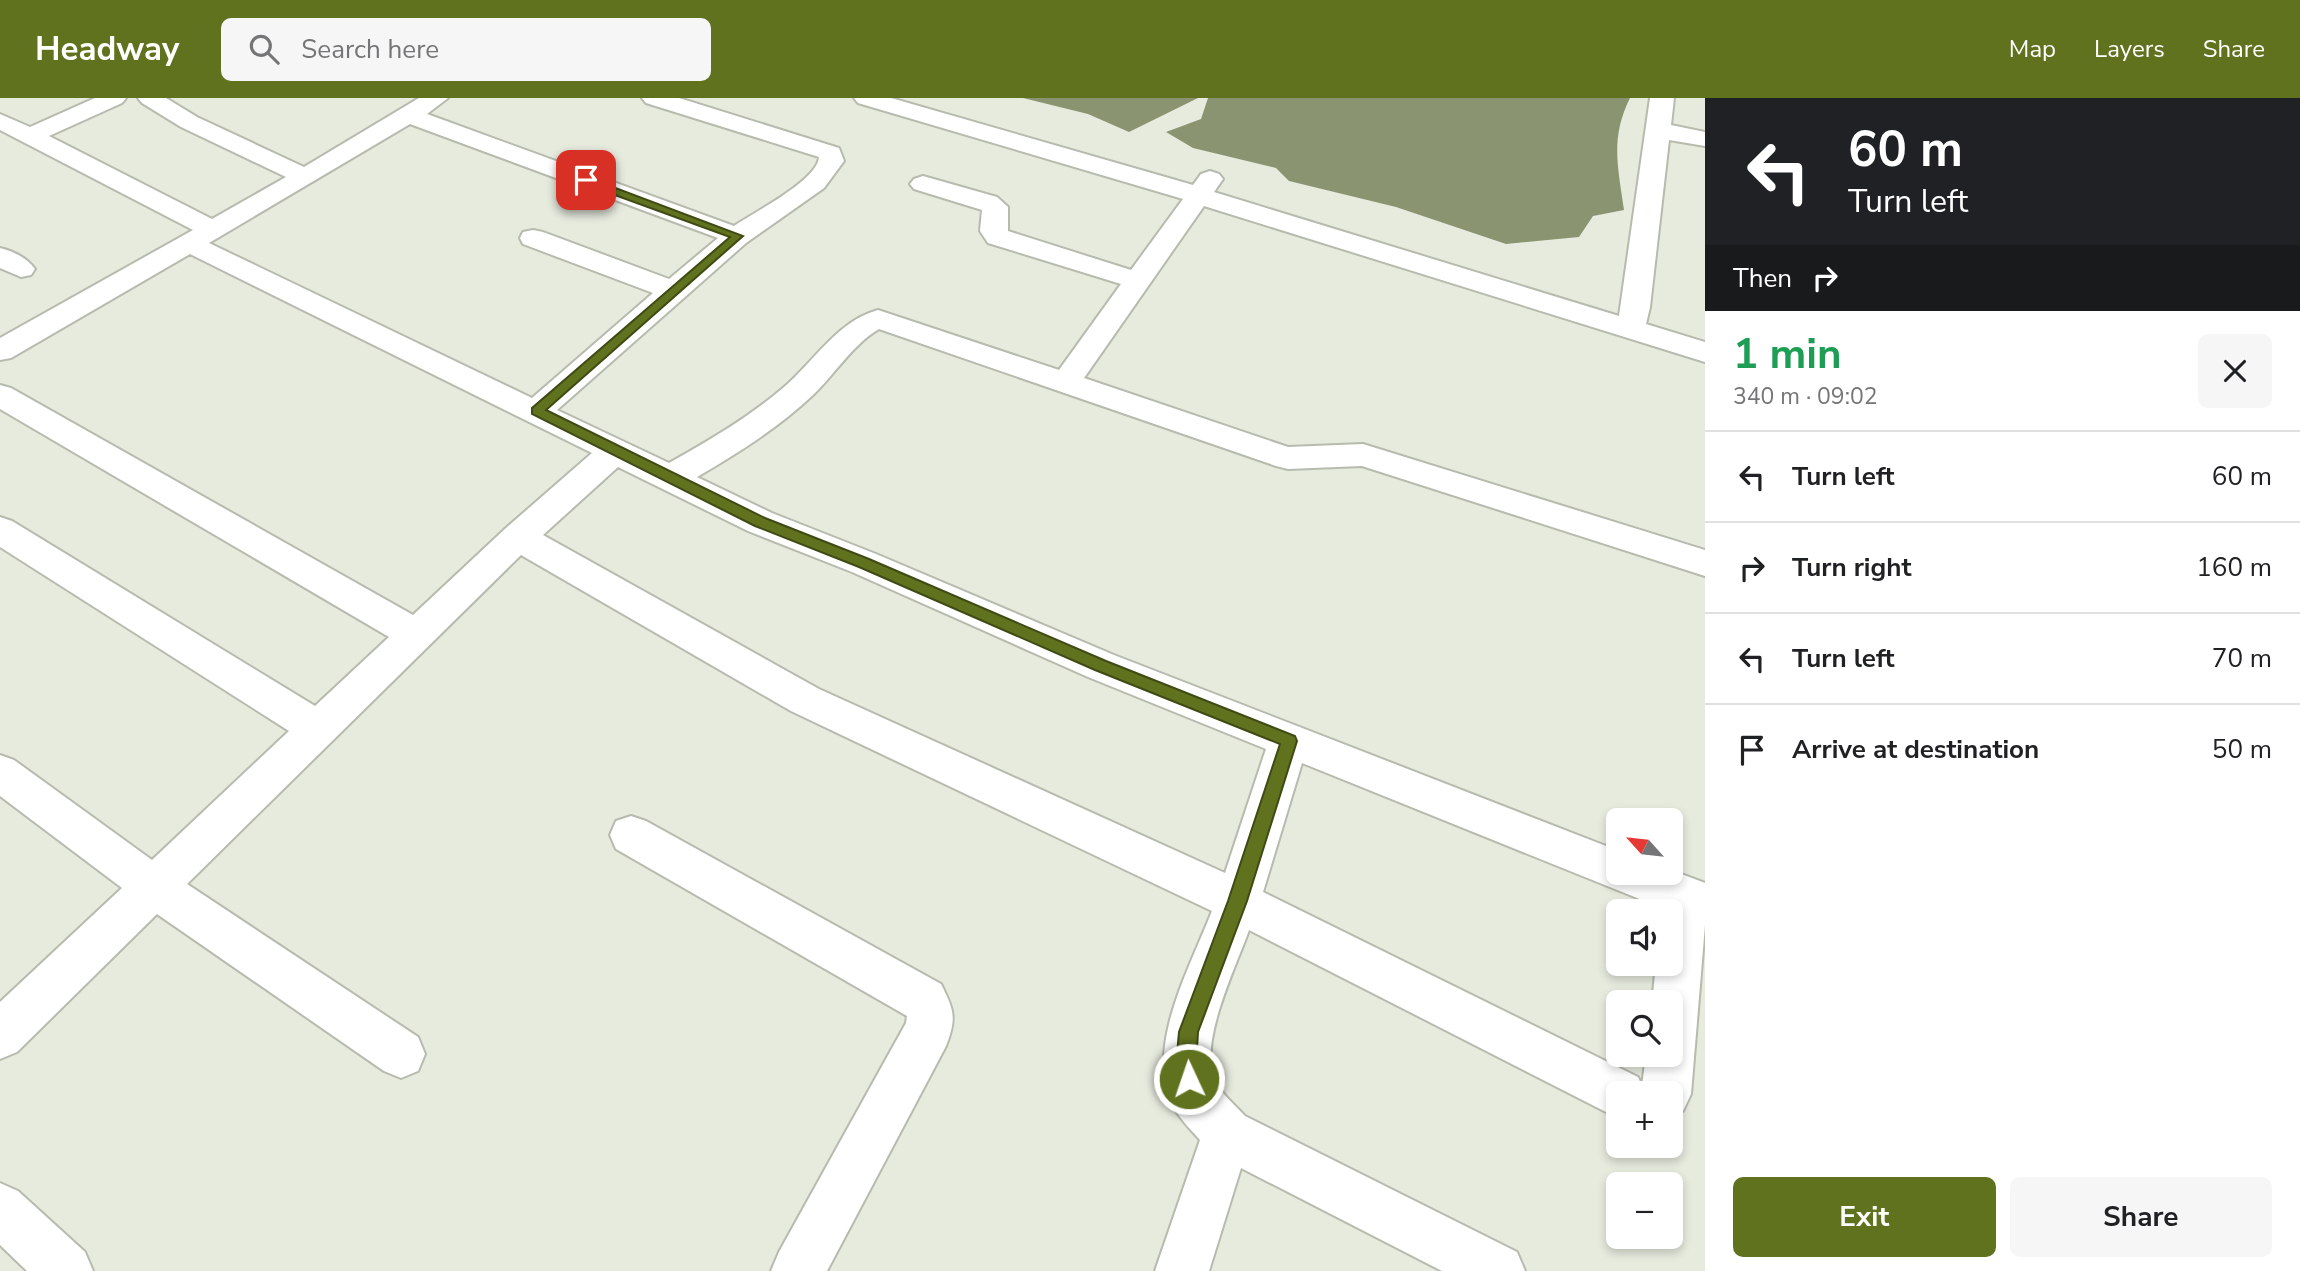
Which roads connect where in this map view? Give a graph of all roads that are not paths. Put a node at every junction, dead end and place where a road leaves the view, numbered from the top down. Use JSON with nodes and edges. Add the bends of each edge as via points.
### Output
{"nodes":[{"id":1,"x":114,"y":98,"type":"edge"},
{"id":2,"x":150,"y":98,"type":"edge"},
{"id":3,"x":436,"y":98,"type":"edge"},
{"id":4,"x":654,"y":98,"type":"edge"},
{"id":5,"x":866,"y":98,"type":"edge"},
{"id":6,"x":932,"y":98,"type":"edge"},
{"id":7,"x":1661,"y":98,"type":"edge"},
{"id":8,"x":408,"y":115,"type":"junction"},
{"id":9,"x":0,"y":121,"type":"edge"},
{"id":10,"x":1656,"y":130,"type":"junction"},
{"id":11,"x":29,"y":136,"type":"junction"},
{"id":12,"x":1705,"y":139,"type":"edge"},
{"id":13,"x":305,"y":177,"type":"junction"},
{"id":14,"x":923,"y":184,"type":"dead end"},
{"id":15,"x":1205,"y":188,"type":"junction"},
{"id":16,"x":737,"y":236,"type":"junction"},
{"id":17,"x":202,"y":237,"type":"junction"},
{"id":18,"x":533,"y":238,"type":"dead end"},
{"id":19,"x":1139,"y":281,"type":"junction"},
{"id":20,"x":675,"y":291,"type":"junction"},
{"id":21,"x":1633,"y":318,"type":"junction"},
{"id":22,"x":1705,"y":328,"type":"edge"},
{"id":23,"x":0,"y":351,"type":"edge"},
{"id":24,"x":1705,"y":352,"type":"edge"},
{"id":25,"x":1066,"y":382,"type":"junction"},
{"id":26,"x":0,"y":395,"type":"edge"},
{"id":27,"x":537,"y":411,"type":"junction"},
{"id":28,"x":616,"y":450,"type":"junction"},
{"id":29,"x":671,"y":477,"type":"junction"},
{"id":30,"x":0,"y":530,"type":"edge"},
{"id":31,"x":518,"y":537,"type":"junction"},
{"id":32,"x":1705,"y":563,"type":"edge"},
{"id":33,"x":416,"y":635,"type":"junction"},
{"id":34,"x":319,"y":729,"type":"junction"},
{"id":35,"x":1289,"y":741,"type":"junction"},
{"id":36,"x":0,"y":773,"type":"edge"},
{"id":37,"x":631,"y":835,"type":"dead end"},
{"id":38,"x":1606,"y":865,"type":"edge"},
{"id":39,"x":1659,"y":886,"type":"edge"},
{"id":40,"x":155,"y":887,"type":"junction"},
{"id":41,"x":1695,"y":900,"type":"edge"},
{"id":42,"x":1238,"y":901,"type":"junction"},
{"id":43,"x":1680,"y":990,"type":"edge"},
{"id":44,"x":0,"y":1035,"type":"edge"},
{"id":45,"x":401,"y":1054,"type":"dead end"},
{"id":46,"x":1606,"y":1086,"type":"edge"},
{"id":47,"x":1227,"y":1134,"type":"junction"},
{"id":48,"x":0,"y":1209,"type":"edge"},
{"id":49,"x":66,"y":1271,"type":"edge"},
{"id":50,"x":798,"y":1271,"type":"edge"},
{"id":51,"x":1182,"y":1271,"type":"edge"},
{"id":52,"x":1498,"y":1271,"type":"edge"}],
"edges":[{"from":1,"to":11,"type":"street"},
{"from":2,"to":13,"type":"street","via":[[189,122]]},
{"from":3,"to":8,"type":"street"},
{"from":4,"to":16,"type":"street","via":[[830,153],[828,170]]},
{"from":5,"to":15,"type":"street"},
{"from":6,"to":15,"type":"street"},
{"from":7,"to":10,"type":"street"},
{"from":8,"to":13,"type":"street"},
{"from":8,"to":16,"type":"street"},
{"from":9,"to":11,"type":"street"},
{"from":10,"to":12,"type":"street"},
{"from":10,"to":21,"type":"street"},
{"from":11,"to":17,"type":"street"},
{"from":13,"to":17,"type":"street"},
{"from":14,"to":19,"type":"street","via":[[995,207],[993,231],[998,237]]},
{"from":15,"to":19,"type":"street"},
{"from":15,"to":21,"type":"street"},
{"from":16,"to":20,"type":"street"},
{"from":17,"to":23,"type":"street"},
{"from":17,"to":27,"type":"street"},
{"from":18,"to":20,"type":"street"},
{"from":19,"to":25,"type":"street"},
{"from":20,"to":27,"type":"street"},
{"from":21,"to":22,"type":"street"},
{"from":21,"to":24,"type":"street"},
{"from":25,"to":29,"type":"street","via":[[878,319],[861,326],[799,394],[768,418]]},
{"from":25,"to":32,"type":"street","via":[[1288,458],[1363,454]]},
{"from":26,"to":33,"type":"street"},
{"from":27,"to":28,"type":"street"},
{"from":28,"to":29,"type":"street"},
{"from":28,"to":31,"type":"street"},
{"from":29,"to":35,"type":"street","via":[[760,522]]},
{"from":30,"to":34,"type":"street"},
{"from":31,"to":33,"type":"street"},
{"from":31,"to":42,"type":"street","via":[[805,700]]},
{"from":33,"to":34,"type":"street"},
{"from":34,"to":40,"type":"street"},
{"from":35,"to":38,"type":"street"},
{"from":35,"to":42,"type":"street"},
{"from":36,"to":40,"type":"street"},
{"from":37,"to":50,"type":"street","via":[[925,1000],[930,1013],[929,1029]]},
{"from":39,"to":41,"type":"street"},
{"from":40,"to":44,"type":"street"},
{"from":40,"to":45,"type":"street"},
{"from":41,"to":43,"type":"street"},
{"from":42,"to":46,"type":"street"},
{"from":42,"to":47,"type":"street","via":[[1189,1032],[1186,1065],[1194,1094]]},
{"from":47,"to":51,"type":"street"},
{"from":47,"to":52,"type":"street"},
{"from":48,"to":49,"type":"street"}]}
